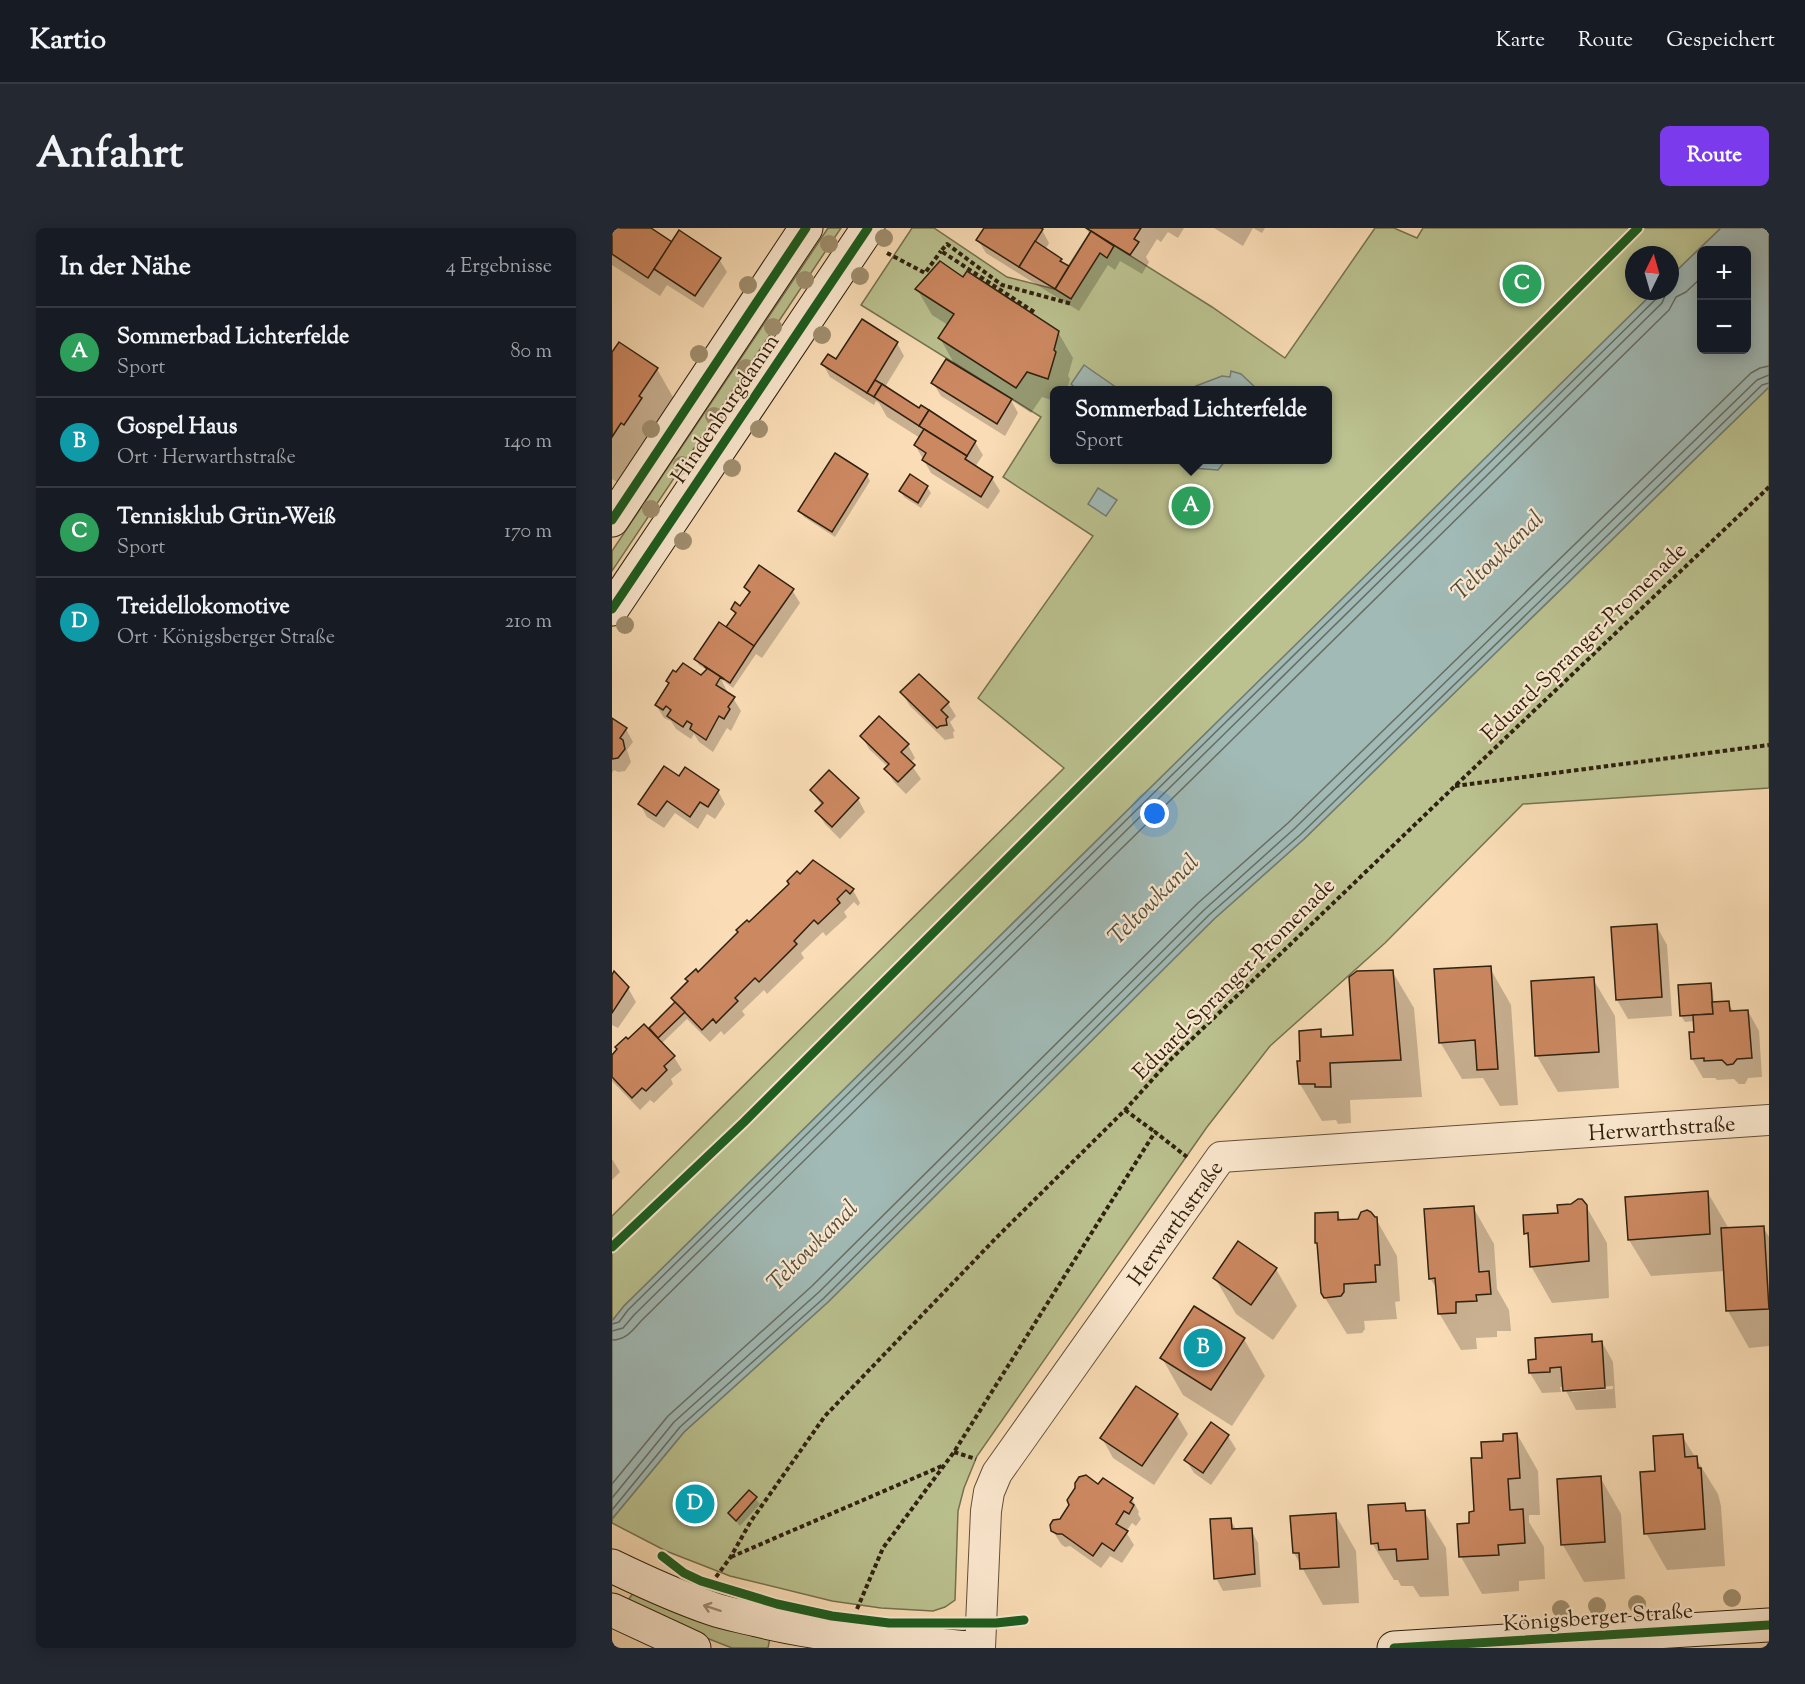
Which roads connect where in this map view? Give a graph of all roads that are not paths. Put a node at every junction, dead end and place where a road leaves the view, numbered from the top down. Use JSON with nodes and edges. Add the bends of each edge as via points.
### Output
{"nodes":[{"id":1,"x":806,"y":228,"type":"edge"},
{"id":2,"x":868,"y":228,"type":"edge"},
{"id":3,"x":612,"y":520,"type":"edge"},
{"id":4,"x":612,"y":609,"type":"edge"},
{"id":5,"x":1769,"y":1120,"type":"edge"},
{"id":6,"x":612,"y":1566,"type":"edge"},
{"id":7,"x":613,"y":1611,"type":"edge"},
{"id":8,"x":1769,"y":1624,"type":"edge"},
{"id":9,"x":1501,"y":1645,"type":"edge"},
{"id":10,"x":694,"y":1648,"type":"edge"},
{"id":11,"x":970,"y":1648,"type":"edge"},
{"id":12,"x":980,"y":1648,"type":"edge"},
{"id":13,"x":1394,"y":1648,"type":"edge"}],
"edges":[{"from":1,"to":3,"type":"main road","name":"Hindenburgdamm"},
{"from":2,"to":4,"type":"main road","name":"Hindenburgdamm"},
{"from":5,"to":12,"type":"street","name":"Herwarthstraße","via":[[1221,1157],[997,1473],[986,1511]]},
{"from":11,"to":6,"type":"main road","one_way":true,"via":[[877,1641],[782,1626],[714,1610]]},
{"from":7,"to":10,"type":"main road"},
{"from":8,"to":9,"type":"main road","name":"Königsberger Straße"},
{"from":9,"to":13,"type":"main road","name":"Königsberger Straße"}]}
